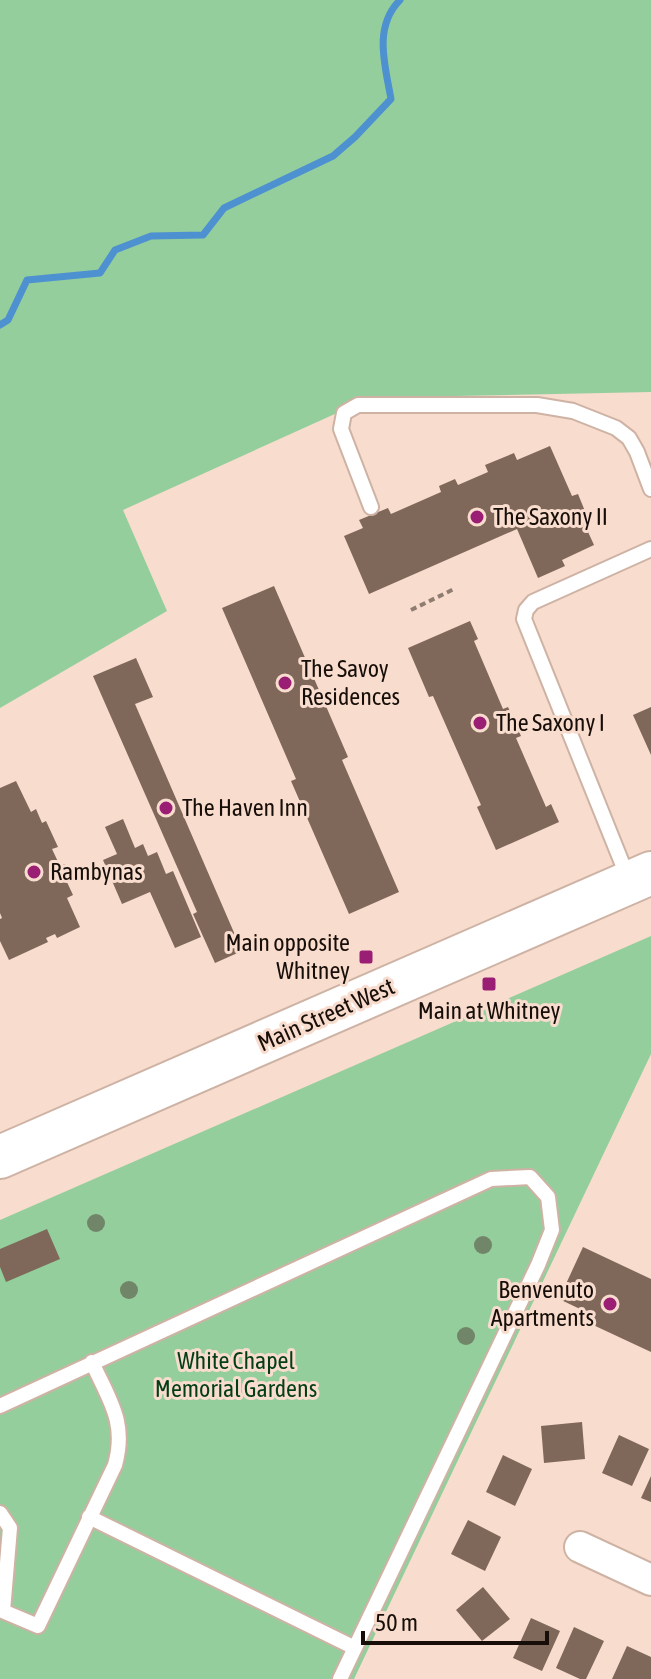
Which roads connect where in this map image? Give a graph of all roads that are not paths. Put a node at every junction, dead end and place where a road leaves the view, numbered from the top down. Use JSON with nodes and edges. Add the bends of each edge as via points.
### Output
{"nodes":[{"id":1,"x":651,"y":489,"type":"edge"},
{"id":2,"x":371,"y":507,"type":"dead end"},
{"id":3,"x":651,"y":549,"type":"edge"},
{"id":4,"x":640,"y":877,"type":"edge"},
{"id":5,"x":0,"y":1157,"type":"edge"},
{"id":6,"x":92,"y":1362,"type":"junction"},
{"id":7,"x":0,"y":1406,"type":"edge"},
{"id":8,"x":0,"y":1513,"type":"edge"},
{"id":9,"x":89,"y":1517,"type":"junction"},
{"id":10,"x":580,"y":1547,"type":"dead end"},
{"id":11,"x":651,"y":1580,"type":"edge"},
{"id":12,"x":1,"y":1610,"type":"edge"},
{"id":13,"x":355,"y":1648,"type":"junction"},
{"id":14,"x":340,"y":1679,"type":"edge"}],
"edges":[{"from":1,"to":2,"type":"lane","via":[[629,438],[573,411],[528,405],[361,404],[344,413],[341,429]]},
{"from":3,"to":4,"type":"lane","via":[[533,602],[524,616]]},
{"from":4,"to":5,"type":"main road","name":"Main Street West"},
{"from":6,"to":7,"type":"lane"},
{"from":6,"to":9,"type":"lane","via":[[121,1435],[115,1465]]},
{"from":6,"to":13,"type":"lane","via":[[491,1179],[530,1177],[548,1197],[552,1230]]},
{"from":8,"to":12,"type":"lane","via":[[10,1528]]},
{"from":9,"to":12,"type":"lane","via":[[38,1626]]},
{"from":9,"to":13,"type":"lane"},
{"from":10,"to":11,"type":"street"},
{"from":13,"to":14,"type":"lane"}]}
